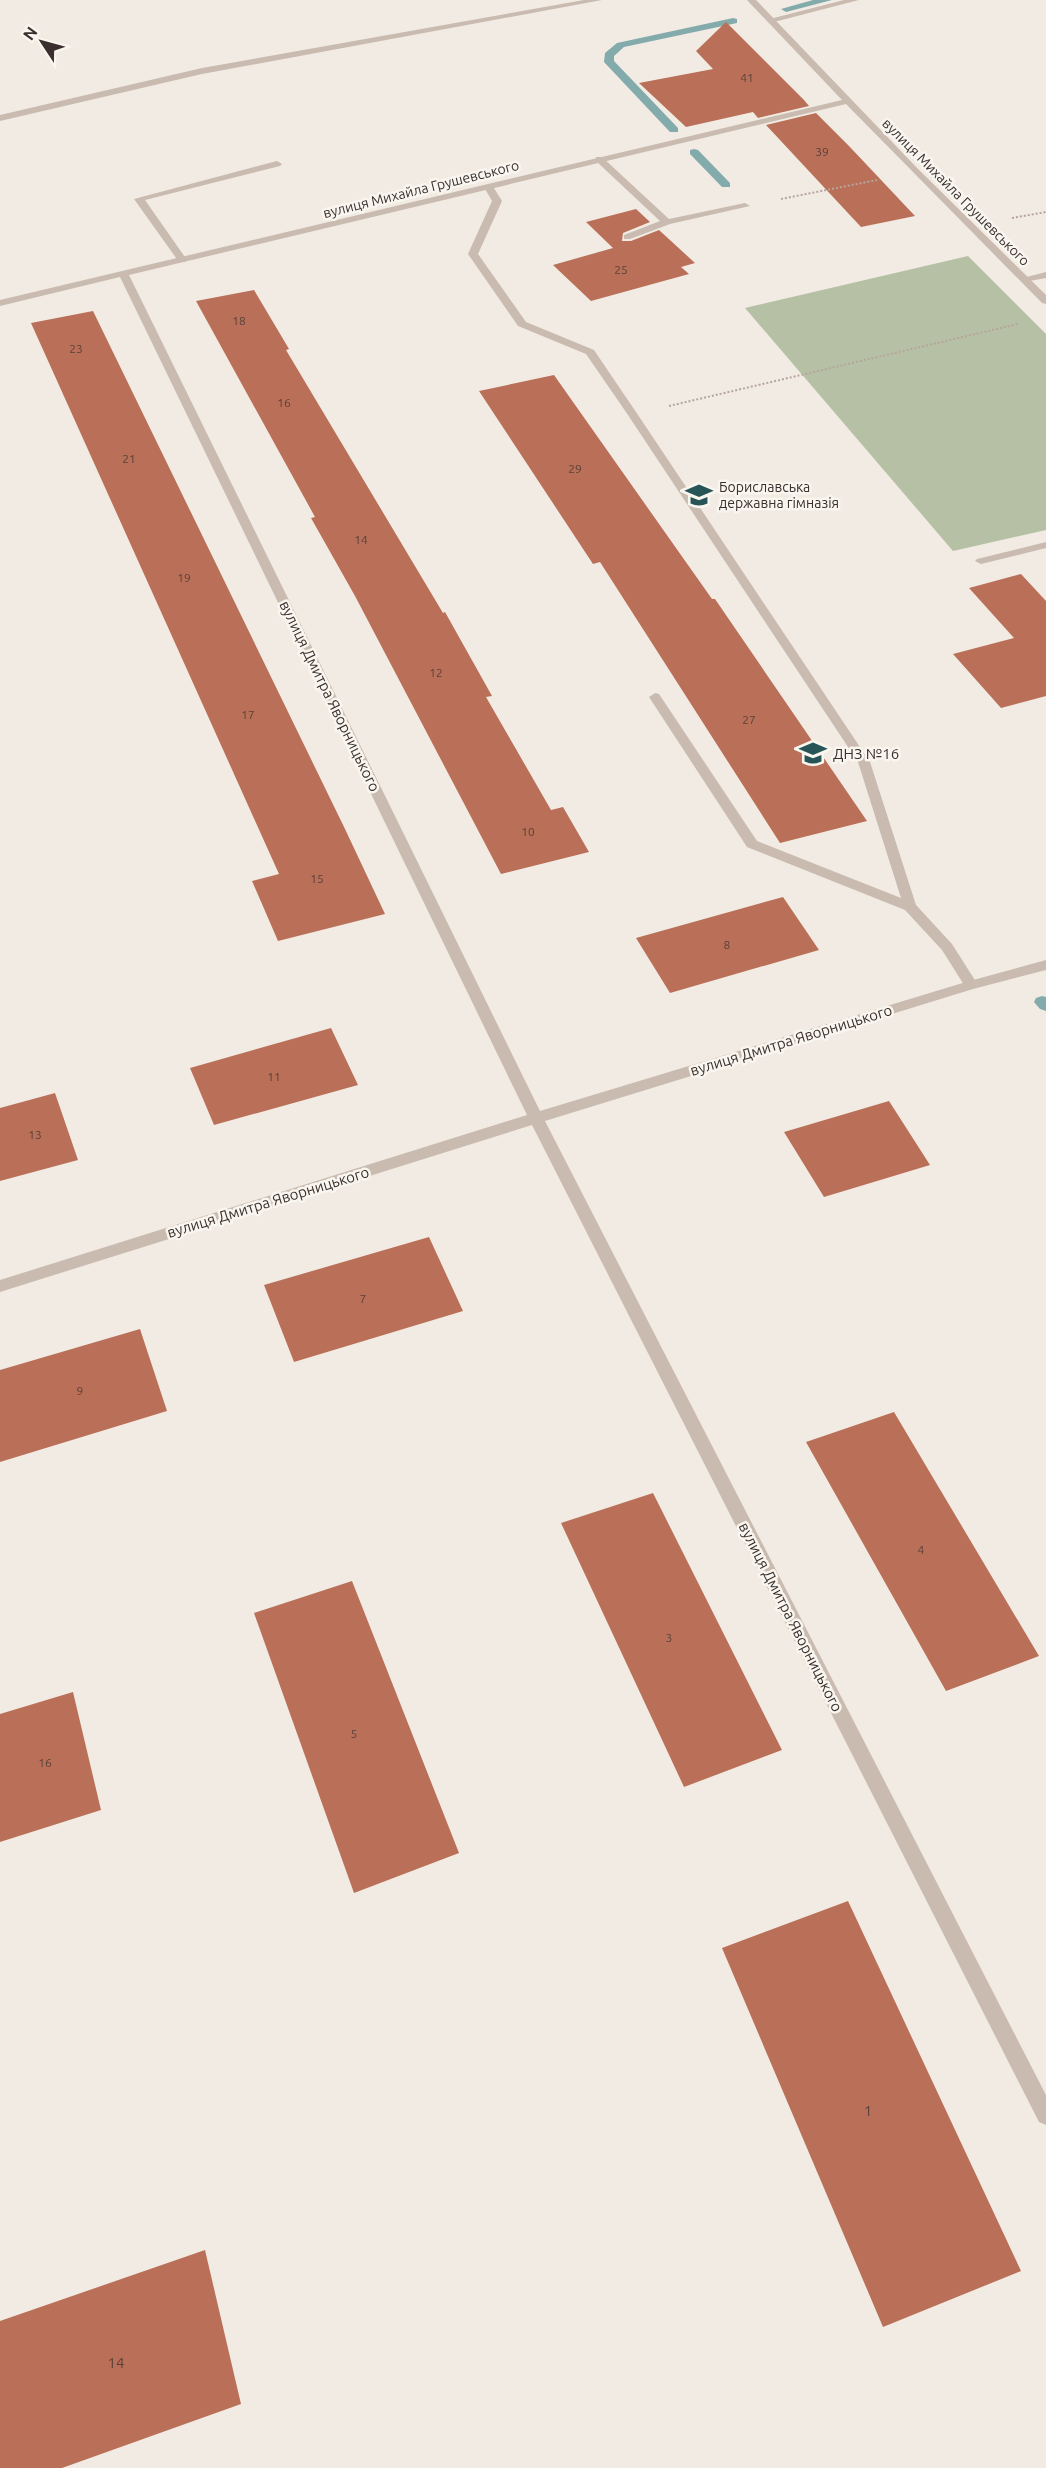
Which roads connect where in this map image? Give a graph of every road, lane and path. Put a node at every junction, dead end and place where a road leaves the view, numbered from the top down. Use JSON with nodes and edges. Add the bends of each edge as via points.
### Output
{"nodes":[{"id":1,"x":598,"y":0,"type":"edge"},
{"id":2,"x":751,"y":0,"type":"edge"},
{"id":3,"x":855,"y":0,"type":"edge"},
{"id":4,"x":770,"y":20,"type":"junction"},
{"id":5,"x":848,"y":101,"type":"junction"},
{"id":6,"x":0,"y":118,"type":"edge"},
{"id":7,"x":599,"y":159,"type":"junction"},
{"id":8,"x":277,"y":164,"type":"dead end"},
{"id":9,"x":916,"y":172,"type":"junction"},
{"id":10,"x":489,"y":187,"type":"junction"},
{"id":11,"x":745,"y":206,"type":"joint"},
{"id":12,"x":1046,"y":212,"type":"edge"},
{"id":13,"x":1006,"y":218,"type":"dead end"},
{"id":14,"x":667,"y":222,"type":"junction"},
{"id":15,"x":627,"y":237,"type":"dead end"},
{"id":16,"x":182,"y":260,"type":"junction"},
{"id":17,"x":123,"y":274,"type":"junction"},
{"id":18,"x":1046,"y":275,"type":"edge"},
{"id":19,"x":1024,"y":279,"type":"junction"},
{"id":20,"x":1046,"y":301,"type":"edge"},
{"id":21,"x":0,"y":303,"type":"edge"},
{"id":22,"x":1023,"y":323,"type":"dead end"},
{"id":23,"x":633,"y":415,"type":"junction"},
{"id":24,"x":1046,"y":545,"type":"edge"},
{"id":25,"x":981,"y":561,"type":"dead end"},
{"id":26,"x":655,"y":697,"type":"dead end"},
{"id":27,"x":910,"y":907,"type":"junction"},
{"id":28,"x":1046,"y":964,"type":"edge"},
{"id":29,"x":971,"y":985,"type":"junction"},
{"id":30,"x":536,"y":1118,"type":"junction"},
{"id":31,"x":0,"y":1287,"type":"edge"},
{"id":32,"x":1046,"y":2115,"type":"edge"}],
"edges":[{"from":1,"to":6,"type":"street","via":[[202,71]]},
{"from":2,"to":4,"type":"street","name":"вулиця Михайла Грушевського"},
{"from":3,"to":4,"type":"street"},
{"from":4,"to":5,"type":"street","name":"вулиця Михайла Грушевського"},
{"from":5,"to":7,"type":"street","name":"вулиця Михайла Грушевського"},
{"from":5,"to":9,"type":"street","name":"вулиця Михайла Грушевського"},
{"from":7,"to":10,"type":"street","name":"вулиця Михайла Грушевського"},
{"from":7,"to":14,"type":"street"},
{"from":8,"to":16,"type":"street","via":[[138,199]]},
{"from":9,"to":11,"type":"path"},
{"from":9,"to":19,"type":"street","name":"вулиця Михайла Грушевського"},
{"from":10,"to":16,"type":"street","name":"вулиця Михайла Грушевського"},
{"from":10,"to":23,"type":"street","via":[[497,201],[473,254],[522,324],[590,352]]},
{"from":11,"to":14,"type":"street"},
{"from":12,"to":13,"type":"path"},
{"from":14,"to":15,"type":"street"},
{"from":16,"to":17,"type":"street","name":"вулиця Михайла Грушевського"},
{"from":17,"to":21,"type":"street","name":"вулиця Михайла Грушевського"},
{"from":17,"to":30,"type":"street","name":"вулиця Дмитра Яворницького"},
{"from":18,"to":19,"type":"street"},
{"from":19,"to":20,"type":"street","name":"вулиця Михайла Грушевського"},
{"from":22,"to":23,"type":"path"},
{"from":23,"to":27,"type":"street","via":[[864,762]]},
{"from":24,"to":25,"type":"street"},
{"from":26,"to":27,"type":"street","via":[[752,844]]},
{"from":27,"to":29,"type":"street","via":[[947,947]]},
{"from":28,"to":29,"type":"street","name":"вулиця Дмитра Яворницького"},
{"from":29,"to":30,"type":"street","name":"вулиця Дмитра Яворницького"},
{"from":30,"to":31,"type":"street","name":"вулиця Дмитра Яворницького"},
{"from":30,"to":32,"type":"street","name":"вулиця Дмитра Яворницького"}]}
